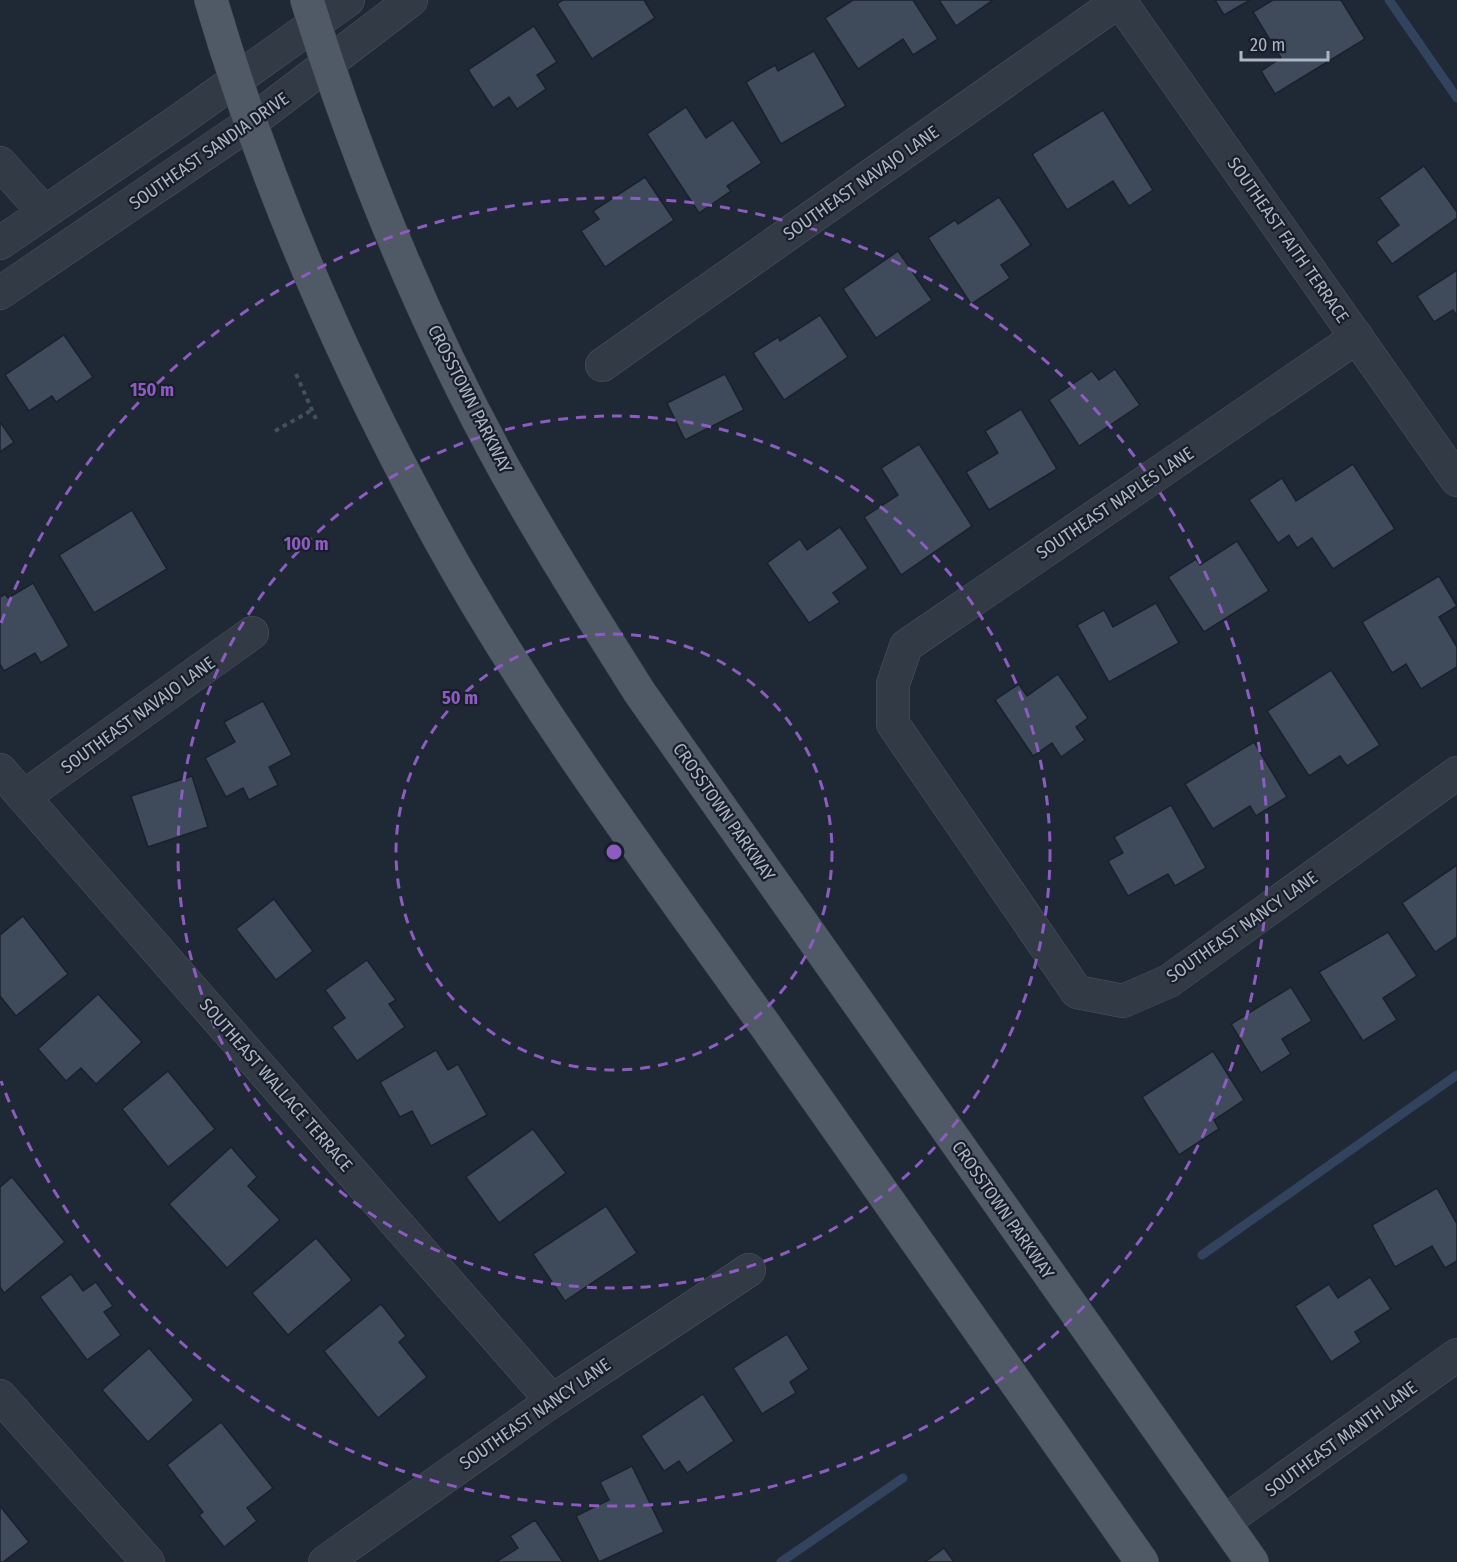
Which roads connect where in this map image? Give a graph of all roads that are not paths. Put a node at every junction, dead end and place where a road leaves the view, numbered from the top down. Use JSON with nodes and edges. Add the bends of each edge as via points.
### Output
{"nodes":[{"id":1,"x":211,"y":0,"type":"edge"},
{"id":2,"x":348,"y":0,"type":"edge"},
{"id":3,"x":411,"y":0,"type":"edge"},
{"id":4,"x":1119,"y":1,"type":"edge"},
{"id":5,"x":311,"y":12,"type":"edge"},
{"id":6,"x":328,"y":66,"type":"junction"},
{"id":7,"x":235,"y":81,"type":"junction"},
{"id":8,"x":250,"y":123,"type":"junction"},
{"id":9,"x":0,"y":163,"type":"edge"},
{"id":10,"x":44,"y":212,"type":"junction"},
{"id":11,"x":0,"y":243,"type":"edge"},
{"id":12,"x":0,"y":293,"type":"edge"},
{"id":13,"x":1357,"y":337,"type":"junction"},
{"id":14,"x":602,"y":364,"type":"dead end"},
{"id":15,"x":1457,"y":480,"type":"edge"},
{"id":16,"x":252,"y":633,"type":"dead end"},
{"id":17,"x":893,"y":684,"type":"joint"},
{"id":18,"x":0,"y":770,"type":"edge"},
{"id":19,"x":1457,"y":773,"type":"edge"},
{"id":20,"x":25,"y":796,"type":"junction"},
{"id":21,"x":749,"y":1270,"type":"dead end"},
{"id":22,"x":1457,"y":1355,"type":"edge"},
{"id":23,"x":0,"y":1396,"type":"edge"},
{"id":24,"x":552,"y":1401,"type":"junction"},
{"id":25,"x":1224,"y":1522,"type":"junction"},
{"id":26,"x":148,"y":1562,"type":"edge"},
{"id":27,"x":325,"y":1562,"type":"edge"},
{"id":28,"x":1142,"y":1562,"type":"edge"},
{"id":29,"x":1252,"y":1562,"type":"edge"}],
"edges":[{"from":1,"to":7,"type":"main road"},
{"from":2,"to":5,"type":"street"},
{"from":3,"to":6,"type":"street","name":"SOUTHEAST SANDIA DRIVE"},
{"from":4,"to":13,"type":"street","name":"SOUTHEAST FAITH TERRACE"},
{"from":4,"to":14,"type":"street","name":"SOUTHEAST NAVAJO LANE"},
{"from":5,"to":6,"type":"main road","name":"CROSSTOWN PARKWAY"},
{"from":5,"to":7,"type":"street"},
{"from":6,"to":8,"type":"street","name":"SOUTHEAST SANDIA DRIVE"},
{"from":6,"to":25,"type":"main road","name":"CROSSTOWN PARKWAY","via":[[378,202],[430,321],[505,470],[582,601],[640,693],[761,867]]},
{"from":7,"to":8,"type":"main road"},
{"from":7,"to":10,"type":"street"},
{"from":8,"to":12,"type":"street","name":"SOUTHEAST SANDIA DRIVE"},
{"from":8,"to":28,"type":"main road","via":[[357,378],[441,542],[495,632],[581,767]]},
{"from":9,"to":10,"type":"street"},
{"from":10,"to":11,"type":"street"},
{"from":13,"to":15,"type":"street","name":"SOUTHEAST FAITH TERRACE"},
{"from":13,"to":17,"type":"street","name":"SOUTHEAST NAPLES LANE","via":[[906,646]]},
{"from":16,"to":20,"type":"street","name":"SOUTHEAST NAVAJO LANE"},
{"from":17,"to":19,"type":"street","name":"SOUTHEAST NANCY LANE","via":[[893,724],[1077,992],[1124,1001],[1169,981]]},
{"from":18,"to":20,"type":"street","name":"SOUTHEAST WALLACE TERRACE"},
{"from":20,"to":24,"type":"street","name":"SOUTHEAST WALLACE TERRACE"},
{"from":21,"to":24,"type":"street","name":"SOUTHEAST NANCY LANE"},
{"from":22,"to":25,"type":"street","name":"SOUTHEAST MANTH LANE"},
{"from":23,"to":26,"type":"street"},
{"from":24,"to":27,"type":"street","name":"SOUTHEAST NANCY LANE"},
{"from":25,"to":29,"type":"main road","name":"CROSSTOWN PARKWAY"}]}
